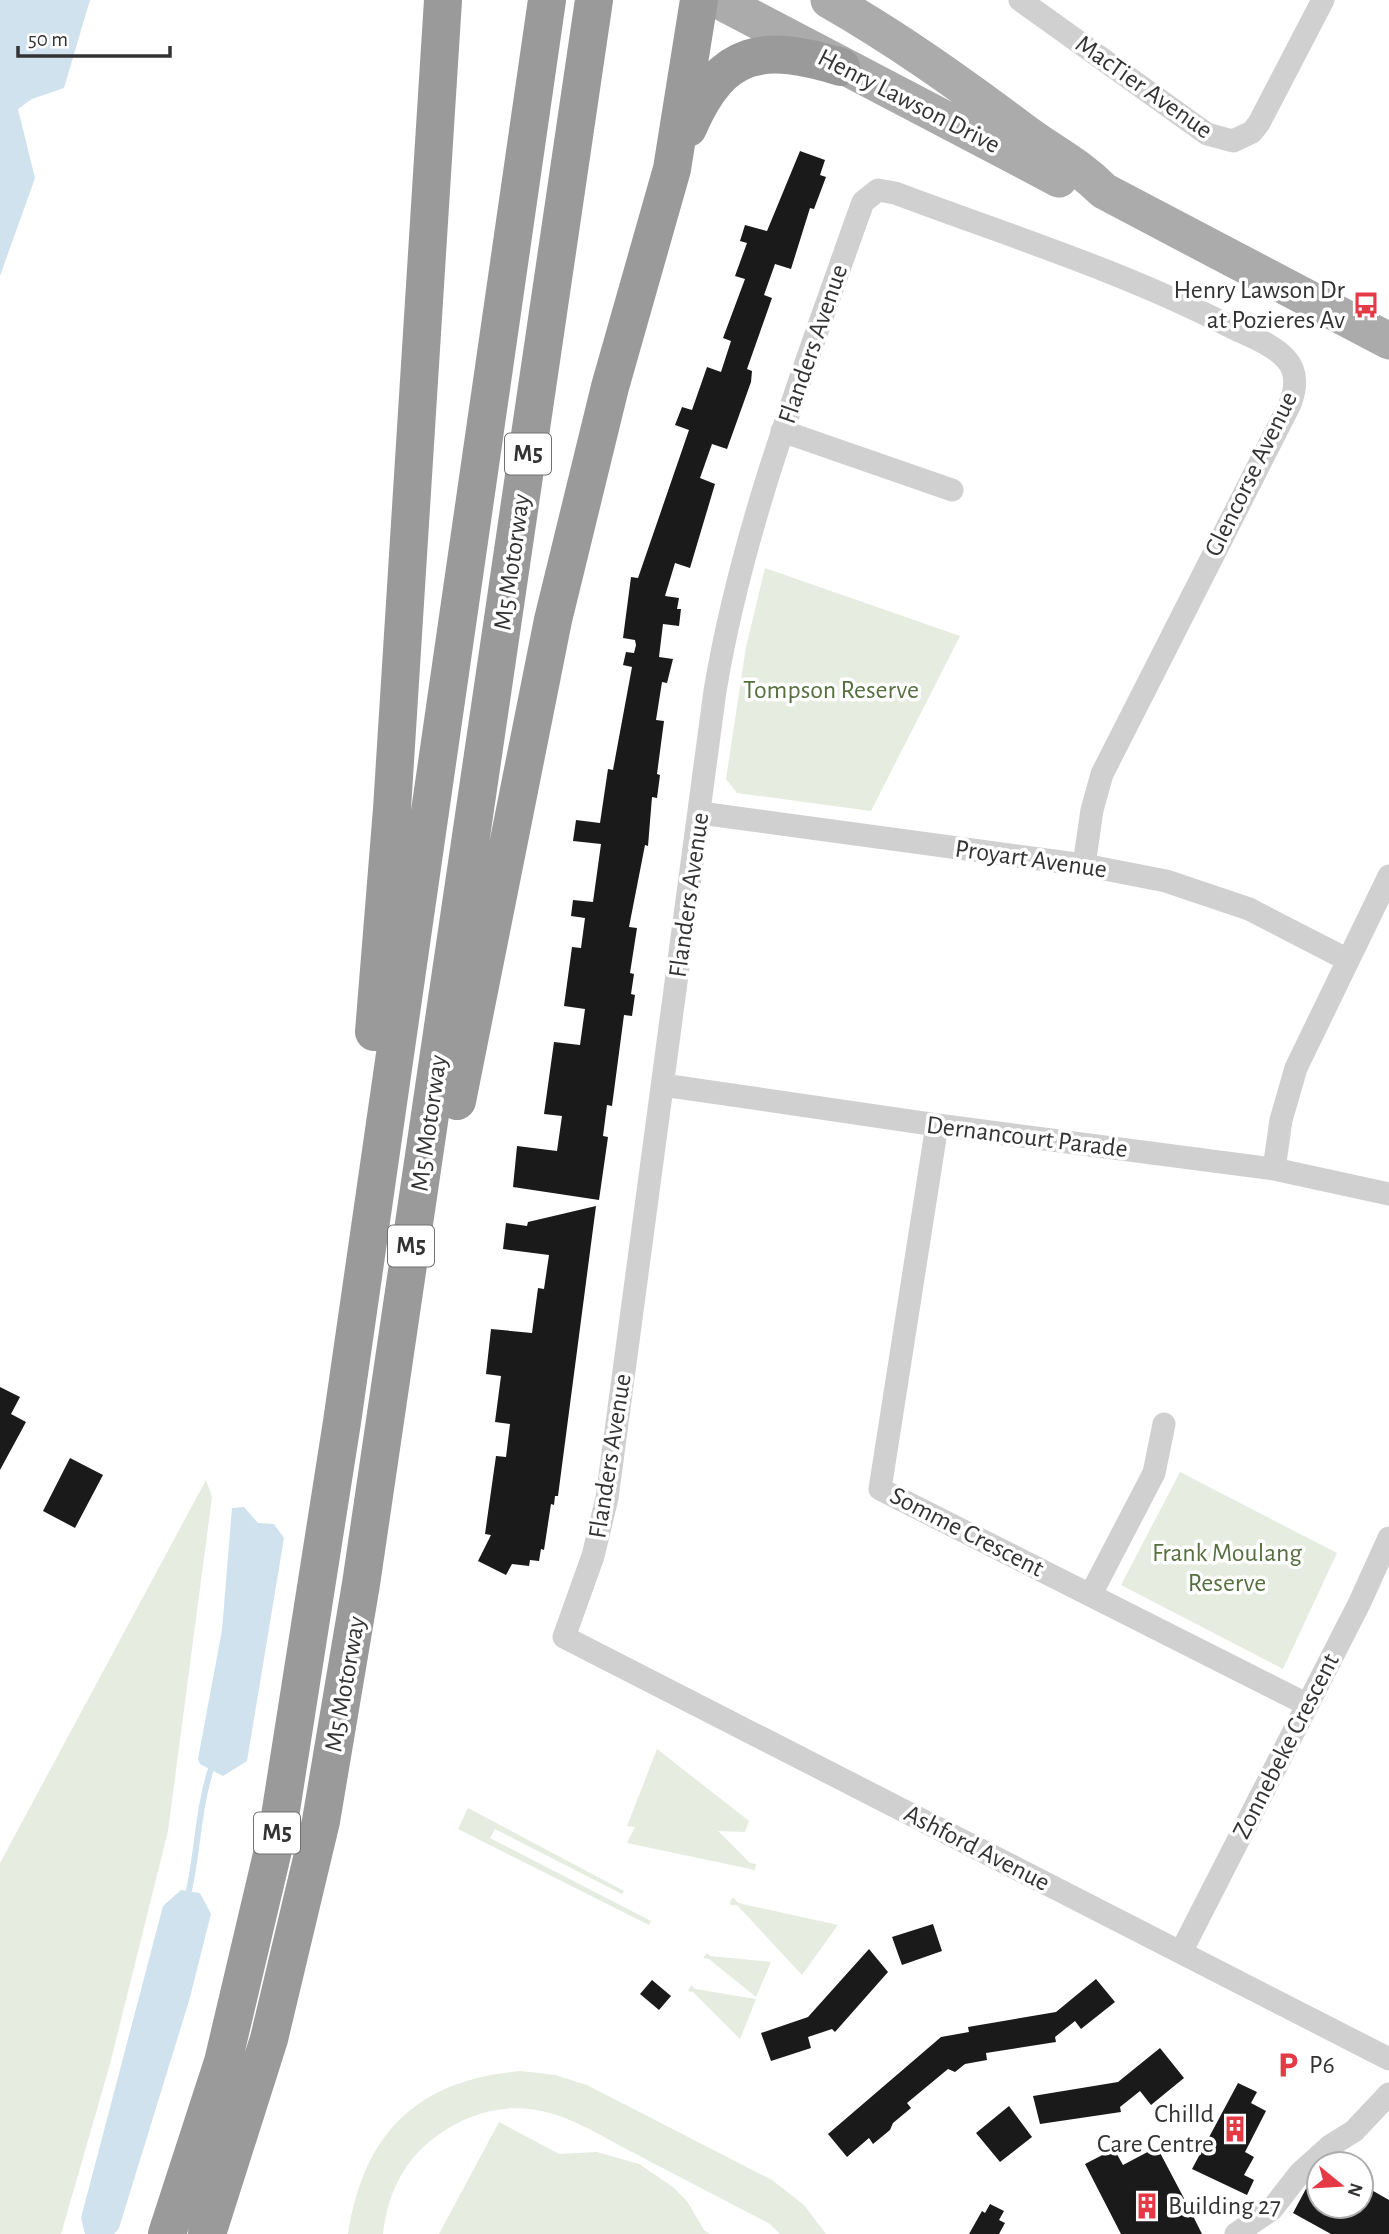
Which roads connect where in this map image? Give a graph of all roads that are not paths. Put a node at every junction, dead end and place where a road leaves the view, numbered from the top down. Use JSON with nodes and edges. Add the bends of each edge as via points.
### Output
{"nodes":[{"id":1,"x":547,"y":0,"type":"edge"},
{"id":2,"x":594,"y":0,"type":"edge"},
{"id":3,"x":699,"y":0,"type":"edge"},
{"id":4,"x":718,"y":0,"type":"edge"},
{"id":5,"x":829,"y":0,"type":"edge"},
{"id":6,"x":1020,"y":0,"type":"edge"},
{"id":7,"x":1322,"y":0,"type":"edge"},
{"id":8,"x":442,"y":1,"type":"edge"},
{"id":9,"x":841,"y":66,"type":"junction"},
{"id":10,"x":672,"y":169,"type":"junction"},
{"id":11,"x":1104,"y":191,"type":"junction"},
{"id":12,"x":895,"y":193,"type":"joint"},
{"id":13,"x":1389,"y":341,"type":"edge"},
{"id":14,"x":782,"y":431,"type":"junction"},
{"id":15,"x":952,"y":490,"type":"dead end"},
{"id":16,"x":700,"y":813,"type":"junction"},
{"id":17,"x":1084,"y":865,"type":"junction"},
{"id":18,"x":1389,"y":876,"type":"edge"},
{"id":19,"x":1346,"y":959,"type":"junction"},
{"id":20,"x":663,"y":1085,"type":"junction"},
{"id":21,"x":937,"y":1125,"type":"junction"},
{"id":22,"x":1275,"y":1169,"type":"junction"},
{"id":23,"x":1389,"y":1194,"type":"edge"},
{"id":24,"x":342,"y":1422,"type":"junction"},
{"id":25,"x":1164,"y":1424,"type":"dead end"},
{"id":26,"x":1389,"y":1538,"type":"edge"},
{"id":27,"x":362,"y":1584,"type":"junction"},
{"id":28,"x":1091,"y":1594,"type":"junction"},
{"id":29,"x":564,"y":1637,"type":"joint"},
{"id":30,"x":1306,"y":1704,"type":"junction"},
{"id":31,"x":1181,"y":1952,"type":"junction"},
{"id":32,"x":1389,"y":2059,"type":"edge"},
{"id":33,"x":1389,"y":2094,"type":"edge"},
{"id":34,"x":167,"y":2234,"type":"edge"},
{"id":35,"x":207,"y":2234,"type":"edge"},
{"id":36,"x":1236,"y":2234,"type":"edge"}],
"edges":[{"from":1,"to":24,"type":"highway","name":"M5 Motorway","number":"M5"},
{"from":2,"to":27,"type":"highway","name":"M5 Motorway","number":"M5"},
{"from":3,"to":10,"type":"highway"},
{"from":4,"to":9,"type":"main road","name":"Henry Lawson Drive"},
{"from":5,"to":11,"type":"main road","name":"Henry Lawson Drive","via":[[952,76],[1021,130],[1081,167]]},
{"from":6,"to":7,"type":"street","name":"MacTier Avenue","via":[[1207,134],[1233,141],[1259,123]]},
{"from":8,"to":24,"type":"highway","via":[[387,891]]},
{"from":9,"to":10,"type":"highway","via":[[798,54],[764,53],[742,60],[716,82],[692,119]]},
{"from":9,"to":11,"type":"main road","name":"Henry Lawson Drive","via":[[1072,186]]},
{"from":10,"to":27,"type":"highway","via":[[600,424],[553,620]]},
{"from":11,"to":13,"type":"main road","name":"Henry Lawson Drive"},
{"from":12,"to":14,"type":"street","name":"Flanders Avenue","via":[[878,190],[863,202]]},
{"from":12,"to":17,"type":"street","name":"Glencorse Avenue","via":[[1211,316],[1275,349],[1292,368],[1295,380],[1290,404],[1106,765],[1092,810]]},
{"from":14,"to":15,"type":"street"},
{"from":14,"to":16,"type":"street","name":"Flanders Avenue","via":[[732,598]]},
{"from":16,"to":17,"type":"street","name":"Proyart Avenue"},
{"from":16,"to":20,"type":"street","name":"Flanders Avenue"},
{"from":17,"to":19,"type":"street","name":"Proyart Avenue","via":[[1166,881],[1249,909]]},
{"from":18,"to":19,"type":"street"},
{"from":19,"to":22,"type":"street","via":[[1296,1068],[1281,1120]]},
{"from":20,"to":21,"type":"street","name":"Dernancourt Parade"},
{"from":20,"to":29,"type":"street","name":"Flanders Avenue","via":[[607,1498],[593,1556]]},
{"from":21,"to":22,"type":"street","name":"Dernancourt Parade"},
{"from":21,"to":28,"type":"street","name":"Somme Crescent","via":[[880,1489]]},
{"from":22,"to":23,"type":"street","name":"Dernancourt Parade"},
{"from":24,"to":34,"type":"highway","name":"M5 Motorway","number":"M5","via":[[278,1829],[223,2062]]},
{"from":25,"to":28,"type":"street","via":[[1154,1473]]},
{"from":26,"to":30,"type":"street","name":"Zonnebeke Crescent"},
{"from":27,"to":35,"type":"highway","name":"M5 Motorway","number":"M5","via":[[321,1821],[269,2039]]},
{"from":28,"to":30,"type":"street","name":"Somme Crescent"},
{"from":29,"to":31,"type":"street","name":"Ashford Avenue"},
{"from":30,"to":31,"type":"street","name":"Zonnebeke Crescent"},
{"from":31,"to":32,"type":"street","name":"Ashford Avenue"},
{"from":33,"to":36,"type":"street","via":[[1354,2131],[1300,2173],[1272,2209]]}]}
